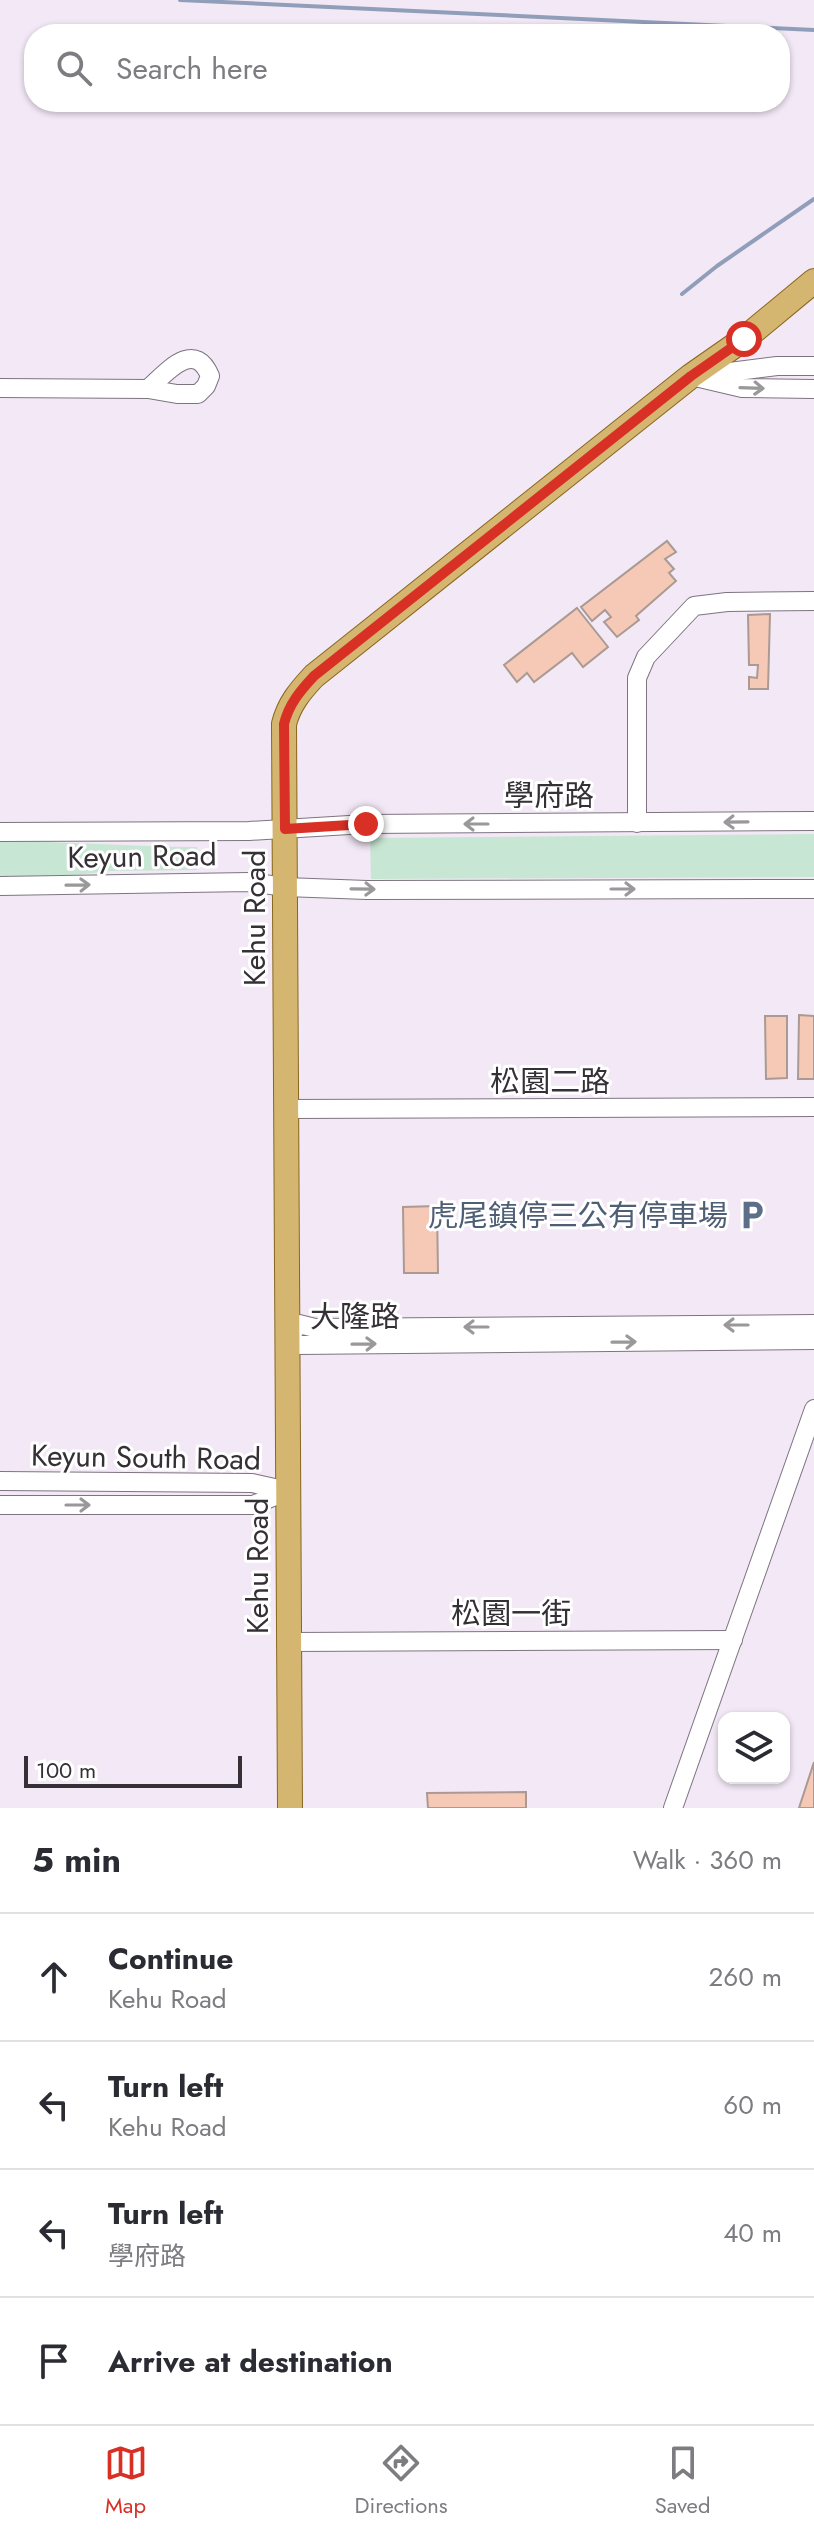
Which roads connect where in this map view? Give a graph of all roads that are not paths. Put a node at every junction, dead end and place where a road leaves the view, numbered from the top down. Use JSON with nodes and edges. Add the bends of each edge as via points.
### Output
{"nodes":[{"id":1,"x":814,"y":281,"type":"edge"},
{"id":2,"x":814,"y":366,"type":"edge"},
{"id":3,"x":691,"y":376,"type":"junction"},
{"id":4,"x":0,"y":388,"type":"edge"},
{"id":5,"x":148,"y":389,"type":"dead end"},
{"id":6,"x":814,"y":389,"type":"edge"},
{"id":7,"x":814,"y":601,"type":"edge"},
{"id":8,"x":814,"y":821,"type":"edge"},
{"id":9,"x":637,"y":823,"type":"junction"},
{"id":10,"x":285,"y":829,"type":"junction"},
{"id":11,"x":0,"y":832,"type":"edge"},
{"id":12,"x":0,"y":886,"type":"edge"},
{"id":13,"x":285,"y":887,"type":"junction"},
{"id":14,"x":814,"y":889,"type":"edge"},
{"id":15,"x":814,"y":1107,"type":"edge"},
{"id":16,"x":286,"y":1109,"type":"junction"},
{"id":17,"x":814,"y":1324,"type":"edge"},
{"id":18,"x":288,"y":1339,"type":"junction"},
{"id":19,"x":814,"y":1340,"type":"edge"},
{"id":20,"x":814,"y":1409,"type":"edge"},
{"id":21,"x":0,"y":1481,"type":"edge"},
{"id":22,"x":288,"y":1491,"type":"junction"},
{"id":23,"x":0,"y":1505,"type":"edge"},
{"id":24,"x":733,"y":1640,"type":"junction"},
{"id":25,"x":289,"y":1642,"type":"junction"},
{"id":26,"x":290,"y":1808,"type":"edge"},
{"id":27,"x":673,"y":1808,"type":"edge"}],
"edges":[{"from":1,"to":3,"type":"main road","name":"Kehu Road"},
{"from":2,"to":3,"type":"street"},
{"from":3,"to":6,"type":"street","one_way":true,"via":[[742,388]]},
{"from":3,"to":10,"type":"main road","name":"Kehu Road","via":[[305,686],[287,710],[284,724]]},
{"from":4,"to":5,"type":"street"},
{"from":7,"to":9,"type":"street","via":[[694,606],[646,657],[637,678]]},
{"from":8,"to":9,"type":"street","name":"學府路","one_way":true},
{"from":9,"to":10,"type":"street","name":"學府路","one_way":true},
{"from":10,"to":11,"type":"street","name":"Keyun Road"},
{"from":10,"to":13,"type":"main road","name":"Kehu Road"},
{"from":12,"to":13,"type":"street","name":"Keyun Road","one_way":true,"via":[[249,882]]},
{"from":13,"to":14,"type":"street","one_way":true},
{"from":13,"to":16,"type":"main road","name":"Kehu Road"},
{"from":15,"to":16,"type":"street","name":"松園二路"},
{"from":16,"to":18,"type":"main road","name":"Kehu Road"},
{"from":17,"to":18,"type":"street","name":"大隆路","one_way":true,"via":[[299,1324]]},
{"from":18,"to":19,"type":"street","name":"大隆路","one_way":true,"via":[[297,1345]]},
{"from":18,"to":22,"type":"main road","name":"Kehu Road"},
{"from":20,"to":24,"type":"street"},
{"from":21,"to":22,"type":"street","name":"Keyun South Road","via":[[252,1483]]},
{"from":23,"to":22,"type":"street","name":"Keyun South Road","one_way":true,"via":[[253,1505]]},
{"from":22,"to":25,"type":"main road","name":"Kehu Road"},
{"from":24,"to":25,"type":"street","name":"松園一街"},
{"from":24,"to":27,"type":"street"},
{"from":25,"to":26,"type":"main road","name":"Kehu Road"}]}
